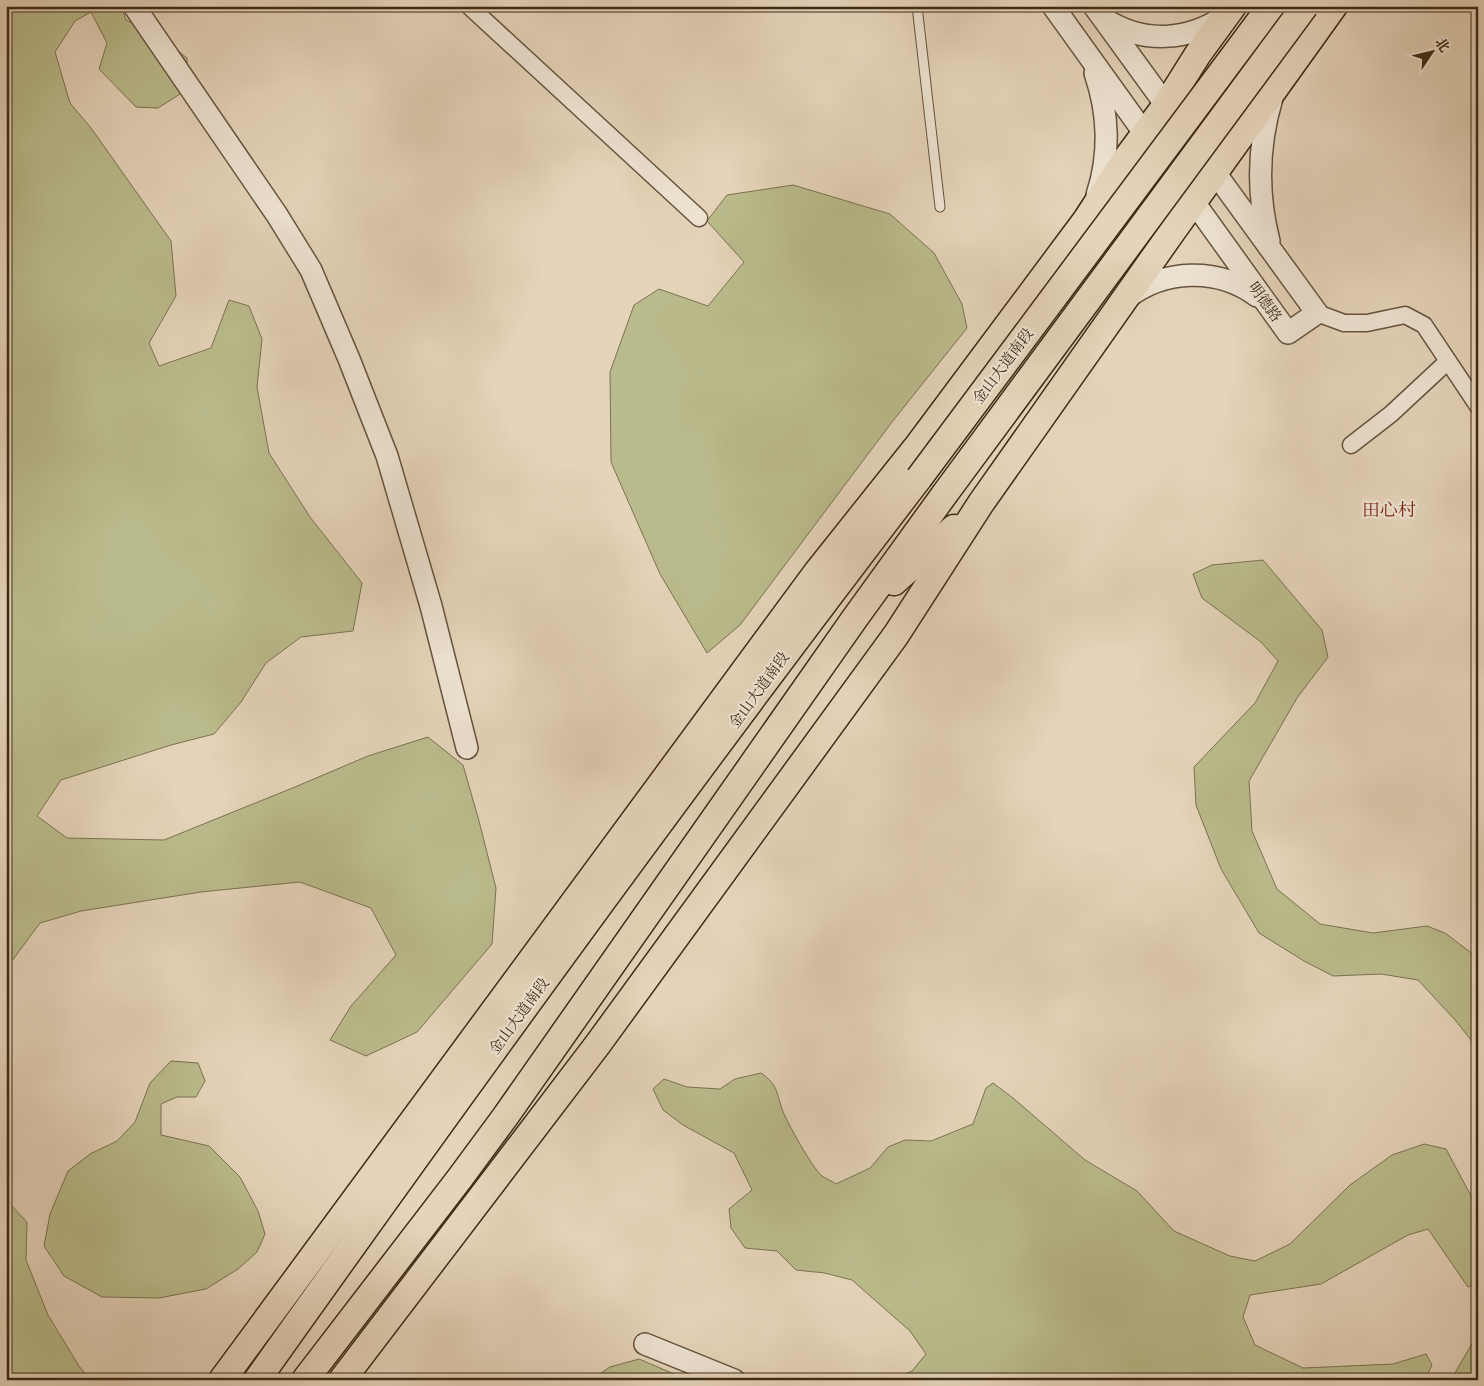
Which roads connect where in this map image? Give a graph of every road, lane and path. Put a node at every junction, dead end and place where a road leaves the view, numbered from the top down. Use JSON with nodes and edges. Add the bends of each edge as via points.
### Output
{"nodes":[{"id":1,"x":134,"y":6,"type":"edge"},
{"id":2,"x":469,"y":6,"type":"edge"},
{"id":3,"x":917,"y":6,"type":"edge"},
{"id":4,"x":1053,"y":6,"type":"edge"},
{"id":5,"x":1271,"y":6,"type":"edge"},
{"id":6,"x":1305,"y":6,"type":"edge"},
{"id":7,"x":1334,"y":6,"type":"edge"},
{"id":8,"x":1230,"y":10,"type":"edge"},
{"id":9,"x":1099,"y":13,"type":"edge"},
{"id":10,"x":1083,"y":48,"type":"junction"},
{"id":11,"x":1274,"y":90,"type":"junction"},
{"id":12,"x":1166,"y":105,"type":"junction"},
{"id":13,"x":1145,"y":132,"type":"junction"},
{"id":14,"x":1215,"y":172,"type":"junction"},
{"id":15,"x":1194,"y":202,"type":"junction"},
{"id":16,"x":940,"y":207,"type":"dead end"},
{"id":17,"x":699,"y":218,"type":"dead end"},
{"id":18,"x":1086,"y":220,"type":"junction"},
{"id":19,"x":1272,"y":251,"type":"junction"},
{"id":20,"x":1123,"y":302,"type":"junction"},
{"id":21,"x":1265,"y":302,"type":"junction"},
{"id":22,"x":1317,"y":313,"type":"junction"},
{"id":23,"x":1448,"y":362,"type":"junction"},
{"id":24,"x":1478,"y":406,"type":"edge"},
{"id":25,"x":919,"y":444,"type":"junction"},
{"id":26,"x":1351,"y":445,"type":"dead end"},
{"id":27,"x":981,"y":503,"type":"junction"},
{"id":28,"x":826,"y":599,"type":"junction"},
{"id":29,"x":855,"y":618,"type":"junction"},
{"id":30,"x":467,"y":748,"type":"dead end"},
{"id":31,"x":423,"y":1147,"type":"junction"},
{"id":32,"x":460,"y":1178,"type":"junction"},
{"id":33,"x":290,"y":1287,"type":"junction"},
{"id":34,"x":645,"y":1344,"type":"dead end"},
{"id":35,"x":349,"y":1370,"type":"edge"},
{"id":36,"x":222,"y":1380,"type":"edge"},
{"id":37,"x":257,"y":1380,"type":"edge"},
{"id":38,"x":305,"y":1380,"type":"edge"},
{"id":39,"x":734,"y":1380,"type":"edge"}],
"edges":[{"from":1,"to":30,"type":"street","via":[[311,270],[387,456],[431,606]]},
{"from":2,"to":17,"type":"street"},
{"from":3,"to":16,"type":"lane"},
{"from":4,"to":10,"type":"street","name":"明德路"},
{"from":5,"to":28,"type":"main road","name":"金山大道南段","bridge":true},
{"from":6,"to":29,"type":"main road","name":"金山大道南段","bridge":true},
{"from":7,"to":11,"type":"main road"},
{"from":8,"to":9,"type":"street","via":[[1201,29],[1173,37],[1130,32]]},
{"from":8,"to":12,"type":"main road"},
{"from":9,"to":12,"type":"street"},
{"from":10,"to":13,"type":"street","name":"明德路"},
{"from":10,"to":18,"type":"street","via":[[1098,84],[1106,133],[1101,183]]},
{"from":11,"to":14,"type":"main road"},
{"from":11,"to":19,"type":"street","via":[[1263,133],[1260,177],[1263,214]]},
{"from":12,"to":13,"type":"main road"},
{"from":12,"to":14,"type":"street"},
{"from":13,"to":15,"type":"street","name":"明德路"},
{"from":13,"to":18,"type":"main road"},
{"from":14,"to":15,"type":"main road"},
{"from":14,"to":19,"type":"street"},
{"from":15,"to":20,"type":"main road"},
{"from":15,"to":21,"type":"street","name":"明德路"},
{"from":18,"to":25,"type":"main road"},
{"from":19,"to":22,"type":"street"},
{"from":20,"to":21,"type":"street","via":[[1159,281],[1200,275],[1235,283]]},
{"from":20,"to":27,"type":"main road"},
{"from":21,"to":22,"type":"street","name":"明德路","via":[[1288,334]]},
{"from":22,"to":23,"type":"street","via":[[1344,323],[1367,323],[1405,315],[1424,324]]},
{"from":23,"to":24,"type":"street"},
{"from":23,"to":26,"type":"street"},
{"from":25,"to":28,"type":"main road"},
{"from":25,"to":33,"type":"main road","via":[[811,580]]},
{"from":27,"to":29,"type":"main road"},
{"from":27,"to":35,"type":"main road","via":[[896,635],[610,1028]]},
{"from":28,"to":31,"type":"main road","name":"金山大道南段"},
{"from":29,"to":32,"type":"main road","name":"金山大道南段"},
{"from":31,"to":33,"type":"main road"},
{"from":31,"to":37,"type":"main road","name":"金山大道南段"},
{"from":32,"to":35,"type":"main road"},
{"from":32,"to":38,"type":"main road","name":"金山大道南段"},
{"from":33,"to":36,"type":"main road"},
{"from":34,"to":39,"type":"street"}]}
